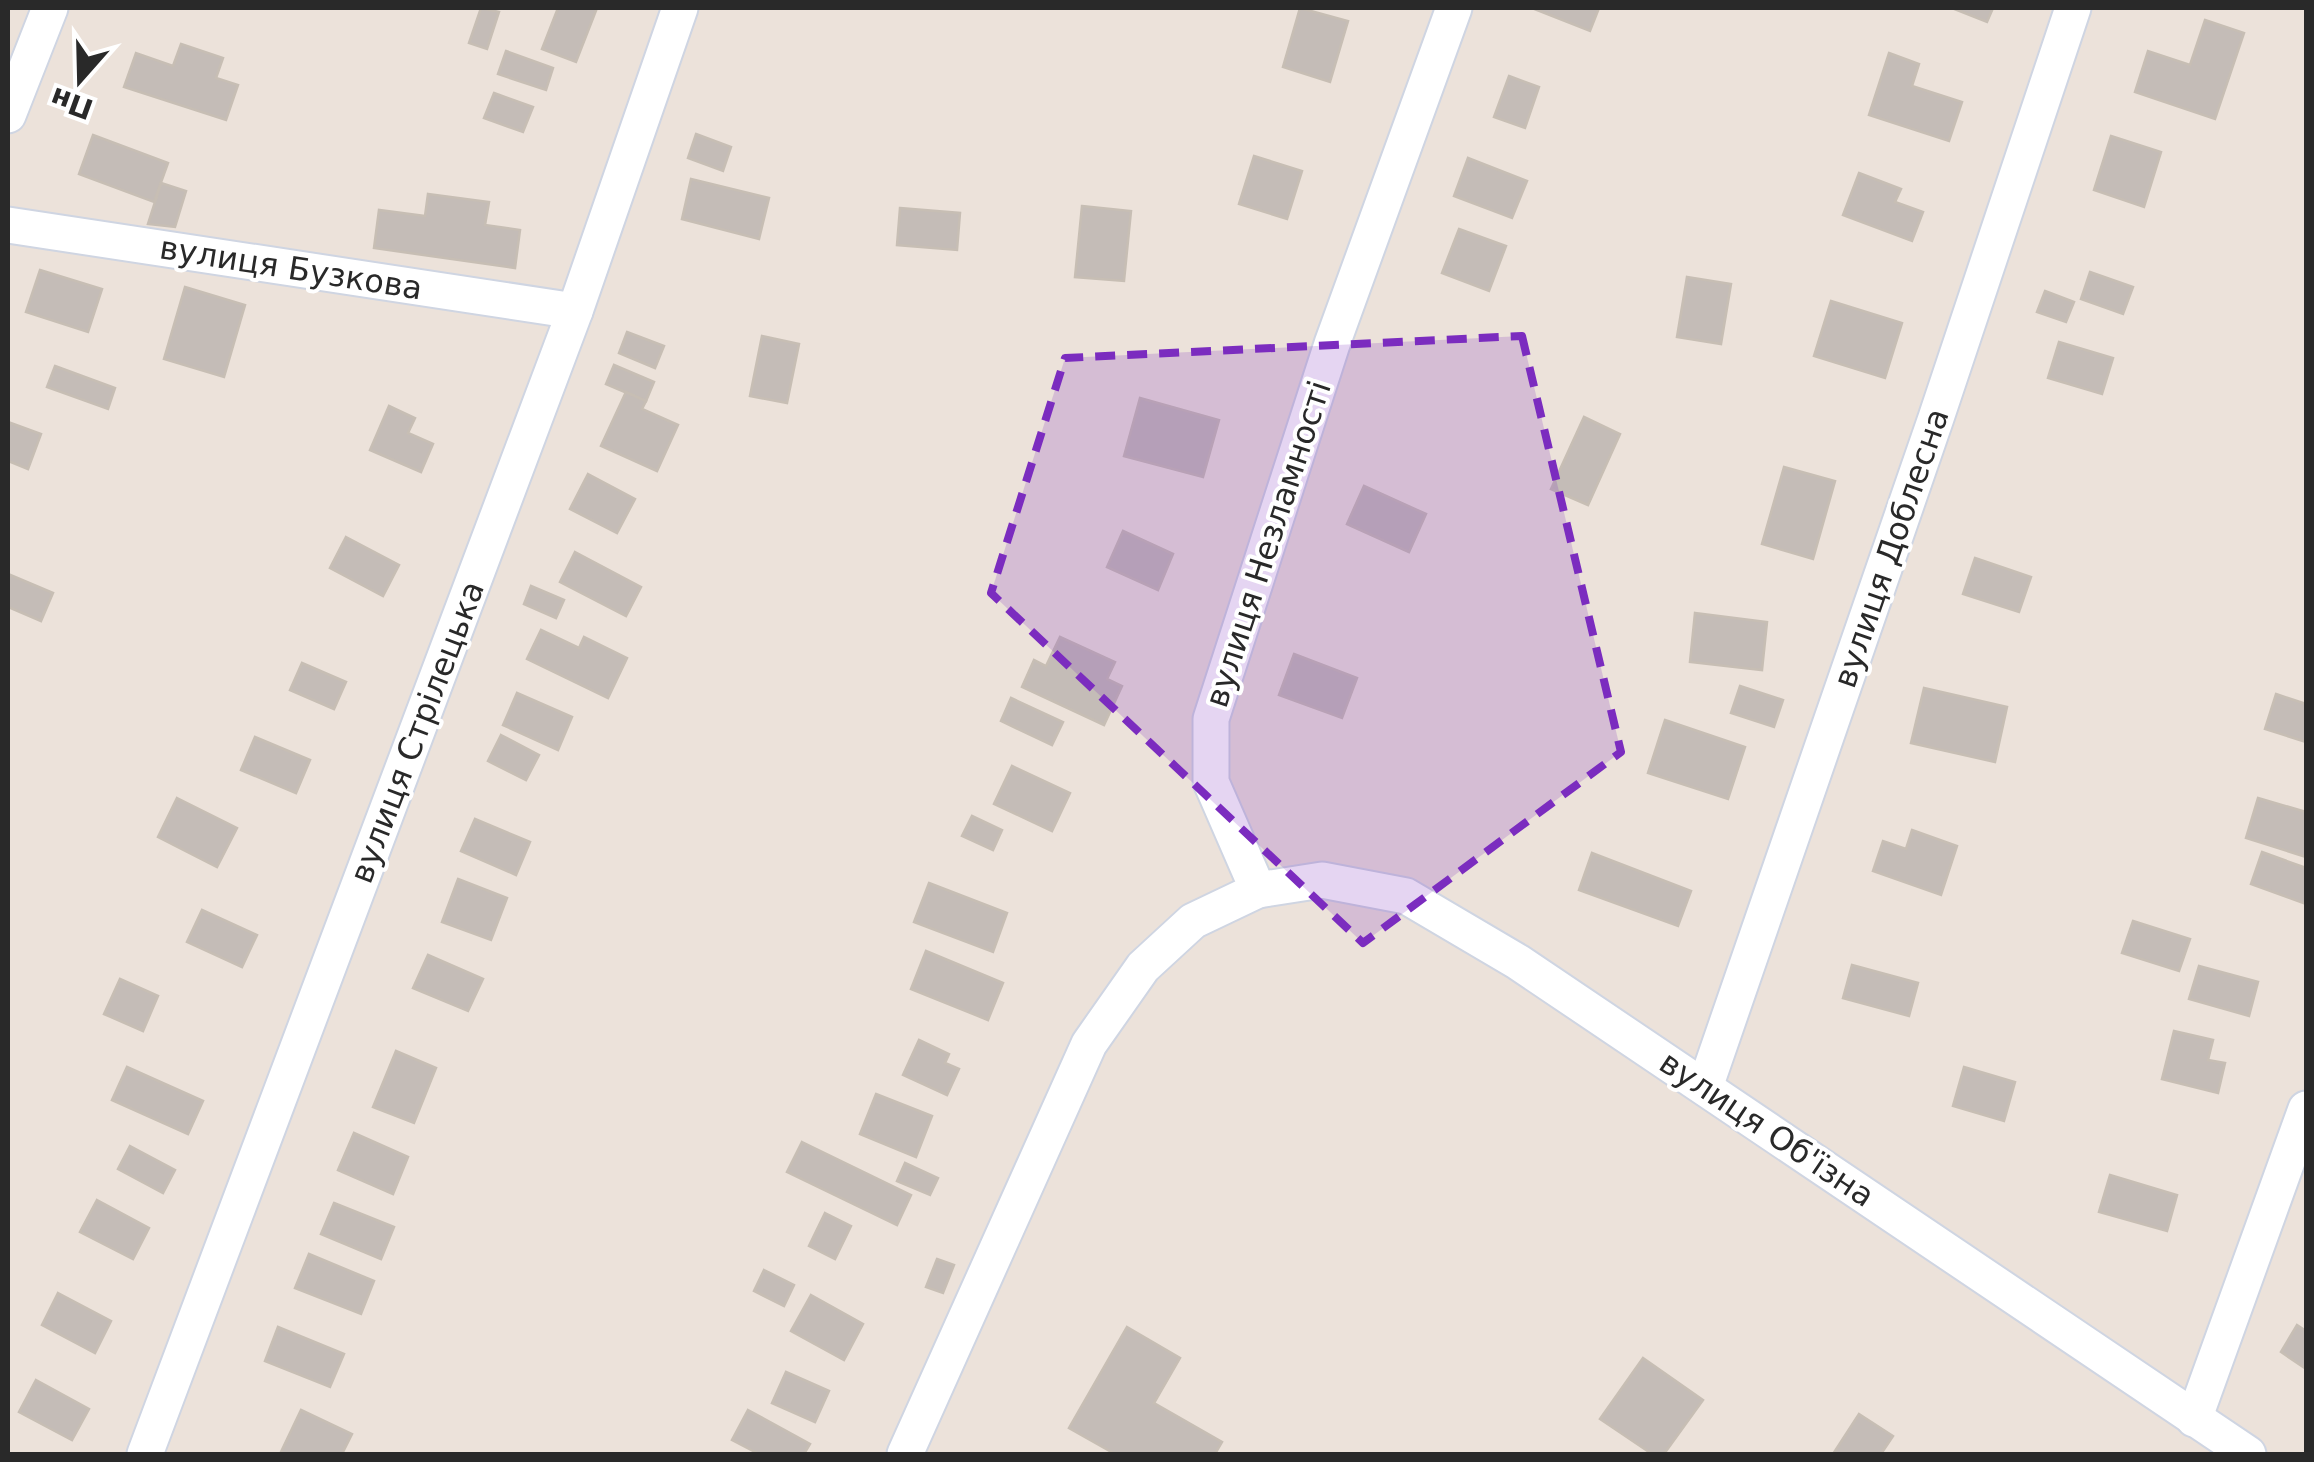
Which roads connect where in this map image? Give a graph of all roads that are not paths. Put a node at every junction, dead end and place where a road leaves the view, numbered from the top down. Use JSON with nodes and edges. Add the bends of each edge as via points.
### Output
{"nodes":[{"id":1,"x":50,"y":8,"type":"edge"},
{"id":2,"x":680,"y":8,"type":"edge"},
{"id":3,"x":1454,"y":8,"type":"edge"},
{"id":4,"x":2073,"y":8,"type":"edge"},
{"id":5,"x":8,"y":115,"type":"edge"},
{"id":6,"x":8,"y":224,"type":"edge"},
{"id":7,"x":575,"y":311,"type":"junction"},
{"id":8,"x":1258,"y":890,"type":"junction"},
{"id":9,"x":1705,"y":1087,"type":"junction"},
{"id":10,"x":2306,"y":1108,"type":"edge"},
{"id":11,"x":2194,"y":1418,"type":"junction"},
{"id":12,"x":145,"y":1454,"type":"edge"},
{"id":13,"x":904,"y":1454,"type":"edge"},
{"id":14,"x":2248,"y":1454,"type":"edge"}],
"edges":[{"from":1,"to":5,"type":"street"},
{"from":2,"to":7,"type":"street","name":"вулиця Стрілецька"},
{"from":3,"to":8,"type":"street","name":"вулиця Незламності","via":[[1332,344],[1210,719],[1211,782]]},
{"from":4,"to":9,"type":"street","name":"вулиця Доблесна"},
{"from":6,"to":7,"type":"street","name":"вулиця Бузкова"},
{"from":7,"to":12,"type":"street","name":"вулиця Стрілецька"},
{"from":8,"to":9,"type":"street","name":"вулиця Об'їзна","via":[[1322,880],[1406,896]]},
{"from":8,"to":13,"type":"street","via":[[1192,921],[1143,966],[1090,1044]]},
{"from":9,"to":11,"type":"street","name":"вулиця Об'їзна"},
{"from":10,"to":11,"type":"street"},
{"from":11,"to":14,"type":"street","name":"вулиця Об'їзна"}]}
